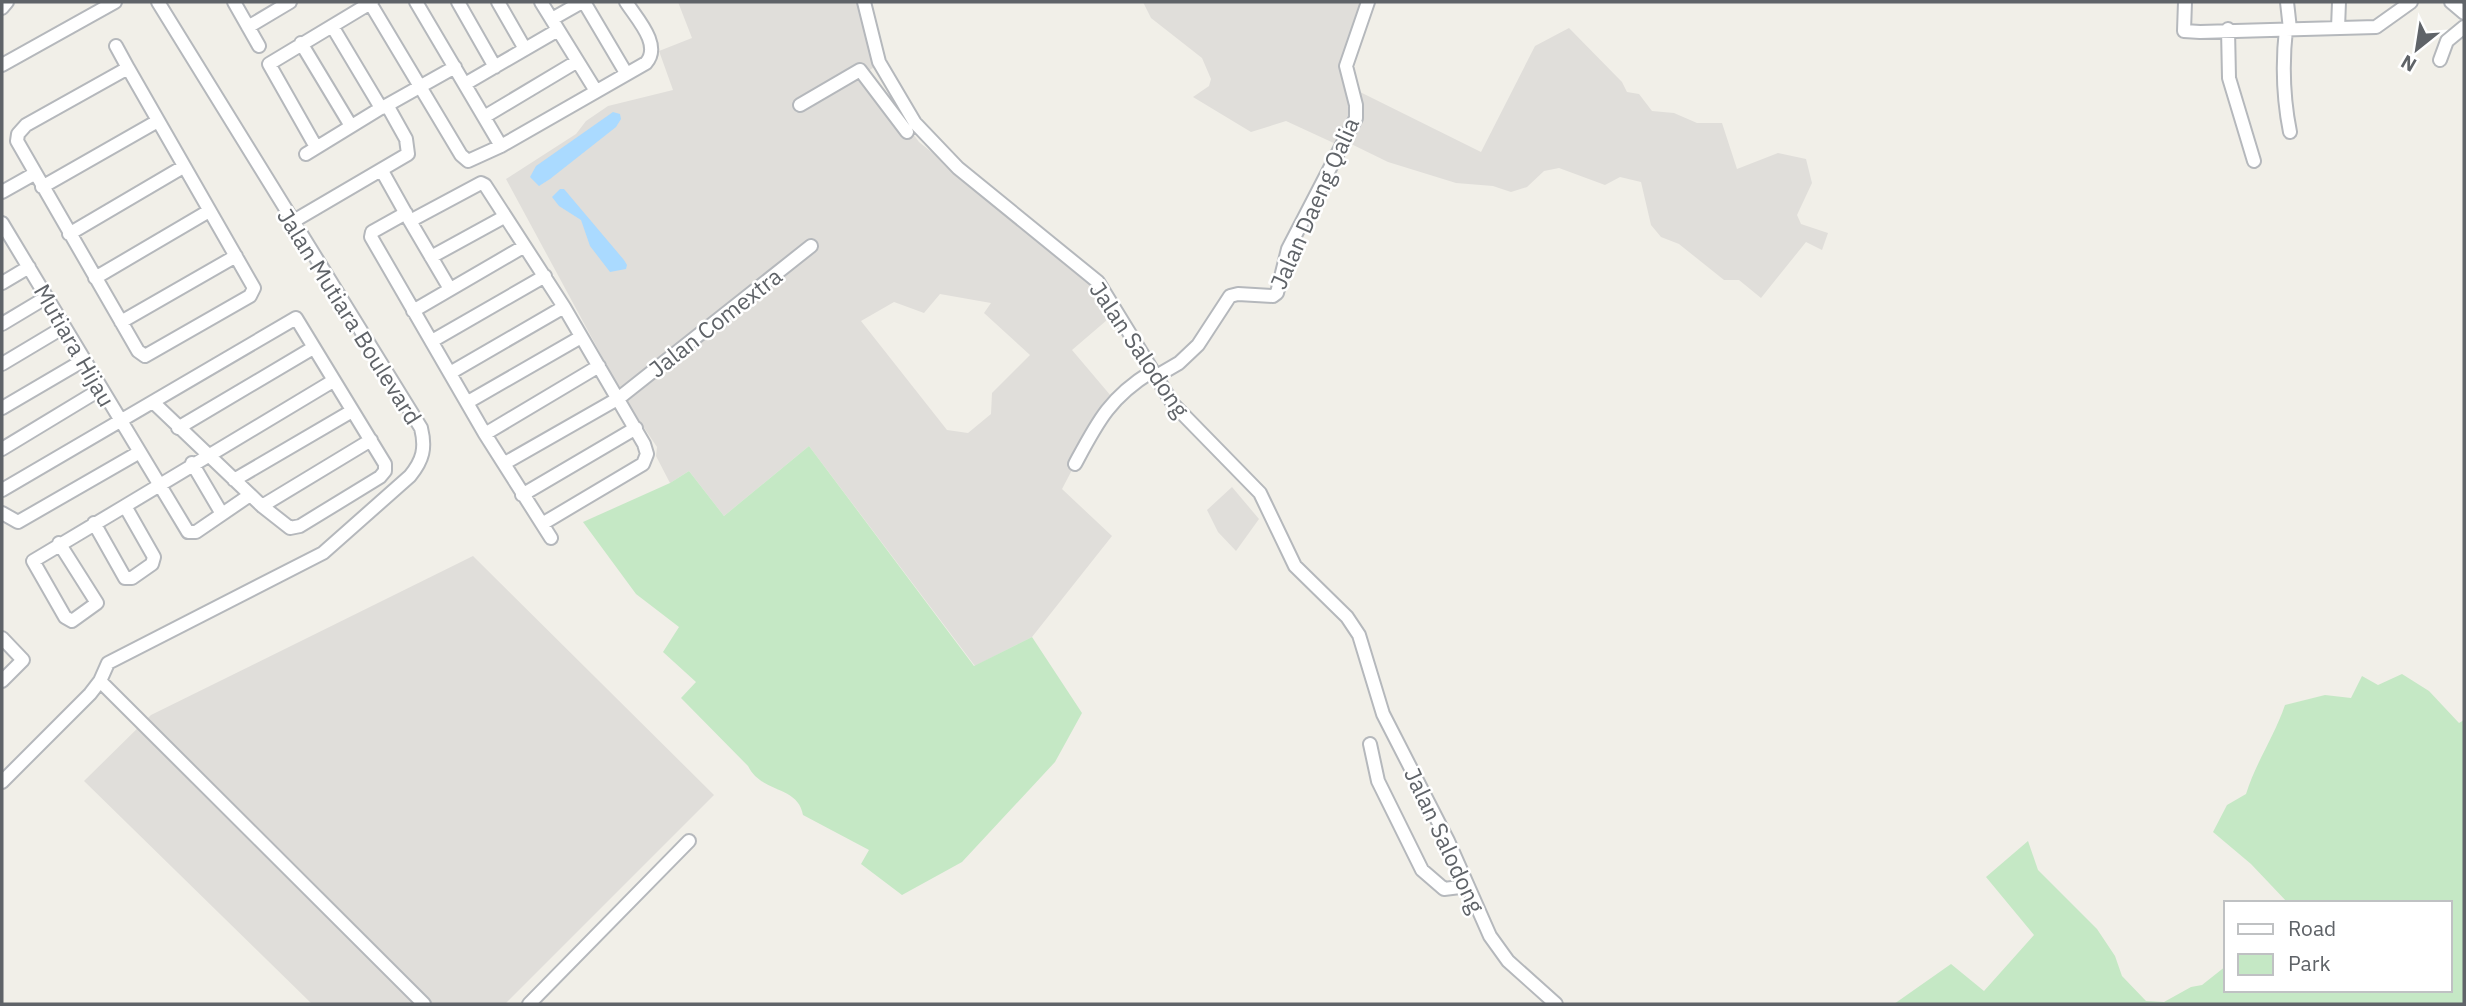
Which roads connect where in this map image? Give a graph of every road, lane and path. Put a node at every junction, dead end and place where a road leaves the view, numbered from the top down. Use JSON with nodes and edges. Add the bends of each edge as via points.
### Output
{"nodes":[{"id":1,"x":115,"y":2,"type":"edge"},
{"id":2,"x":158,"y":2,"type":"edge"},
{"id":3,"x":234,"y":2,"type":"edge"},
{"id":4,"x":290,"y":2,"type":"edge"},
{"id":5,"x":371,"y":2,"type":"edge"},
{"id":6,"x":416,"y":2,"type":"edge"},
{"id":7,"x":458,"y":2,"type":"edge"},
{"id":8,"x":498,"y":2,"type":"edge"},
{"id":9,"x":541,"y":2,"type":"edge"},
{"id":10,"x":583,"y":2,"type":"edge"},
{"id":11,"x":626,"y":2,"type":"edge"},
{"id":12,"x":864,"y":2,"type":"edge"},
{"id":13,"x":1368,"y":2,"type":"edge"},
{"id":14,"x":2185,"y":2,"type":"edge"},
{"id":15,"x":2287,"y":2,"type":"edge"},
{"id":16,"x":2339,"y":2,"type":"edge"},
{"id":17,"x":2411,"y":2,"type":"edge"},
{"id":18,"x":2451,"y":2,"type":"edge"},
{"id":19,"x":2464,"y":13,"type":"edge"},
{"id":20,"x":555,"y":25,"type":"junction"},
{"id":21,"x":332,"y":26,"type":"junction"},
{"id":22,"x":248,"y":27,"type":"junction"},
{"id":23,"x":2464,"y":27,"type":"edge"},
{"id":24,"x":2338,"y":28,"type":"junction"},
{"id":25,"x":2228,"y":29,"type":"junction"},
{"id":26,"x":2288,"y":29,"type":"junction"},
{"id":27,"x":301,"y":43,"type":"junction"},
{"id":28,"x":259,"y":46,"type":"dead end"},
{"id":29,"x":117,"y":47,"type":"dead end"},
{"id":30,"x":525,"y":49,"type":"junction"},
{"id":31,"x":2440,"y":60,"type":"dead end"},
{"id":32,"x":576,"y":62,"type":"junction"},
{"id":33,"x":2,"y":65,"type":"edge"},
{"id":34,"x":455,"y":67,"type":"junction"},
{"id":35,"x":495,"y":67,"type":"junction"},
{"id":36,"x":128,"y":68,"type":"junction"},
{"id":37,"x":626,"y":73,"type":"junction"},
{"id":38,"x":466,"y":84,"type":"junction"},
{"id":39,"x":420,"y":86,"type":"junction"},
{"id":40,"x":596,"y":91,"type":"junction"},
{"id":41,"x":800,"y":105,"type":"dead end"},
{"id":42,"x":384,"y":107,"type":"junction"},
{"id":43,"x":484,"y":117,"type":"junction"},
{"id":44,"x":156,"y":122,"type":"junction"},
{"id":45,"x":351,"y":126,"type":"junction"},
{"id":46,"x":907,"y":132,"type":"dead end"},
{"id":47,"x":2290,"y":132,"type":"dead end"},
{"id":48,"x":501,"y":146,"type":"junction"},
{"id":49,"x":2254,"y":162,"type":"dead end"},
{"id":50,"x":183,"y":167,"type":"junction"},
{"id":51,"x":382,"y":171,"type":"junction"},
{"id":52,"x":34,"y":174,"type":"junction"},
{"id":53,"x":42,"y":187,"type":"junction"},
{"id":54,"x":2,"y":192,"type":"edge"},
{"id":55,"x":209,"y":211,"type":"junction"},
{"id":56,"x":408,"y":217,"type":"junction"},
{"id":57,"x":504,"y":217,"type":"junction"},
{"id":58,"x":292,"y":222,"type":"junction"},
{"id":59,"x":4,"y":232,"type":"edge"},
{"id":60,"x":69,"y":234,"type":"junction"},
{"id":61,"x":811,"y":246,"type":"dead end"},
{"id":62,"x":523,"y":247,"type":"junction"},
{"id":63,"x":236,"y":256,"type":"junction"},
{"id":64,"x":431,"y":257,"type":"junction"},
{"id":65,"x":29,"y":267,"type":"junction"},
{"id":66,"x":545,"y":276,"type":"junction"},
{"id":67,"x":94,"y":278,"type":"junction"},
{"id":68,"x":2,"y":283,"type":"edge"},
{"id":69,"x":450,"y":289,"type":"junction"},
{"id":70,"x":47,"y":297,"type":"junction"},
{"id":71,"x":564,"y":307,"type":"junction"},
{"id":72,"x":413,"y":311,"type":"junction"},
{"id":73,"x":121,"y":322,"type":"junction"},
{"id":74,"x":2,"y":324,"type":"edge"},
{"id":75,"x":64,"y":327,"type":"junction"},
{"id":76,"x":582,"y":337,"type":"junction"},
{"id":77,"x":432,"y":341,"type":"junction"},
{"id":78,"x":313,"y":348,"type":"junction"},
{"id":79,"x":84,"y":360,"type":"junction"},
{"id":80,"x":2,"y":364,"type":"edge"},
{"id":81,"x":599,"y":366,"type":"junction"},
{"id":82,"x":450,"y":373,"type":"junction"},
{"id":83,"x":1153,"y":375,"type":"junction"},
{"id":84,"x":333,"y":381,"type":"junction"},
{"id":85,"x":102,"y":389,"type":"junction"},
{"id":86,"x":619,"y":398,"type":"junction"},
{"id":87,"x":468,"y":402,"type":"junction"},
{"id":88,"x":154,"y":403,"type":"junction"},
{"id":89,"x":2,"y":408,"type":"edge"},
{"id":90,"x":352,"y":411,"type":"junction"},
{"id":91,"x":120,"y":423,"type":"junction"},
{"id":92,"x":178,"y":428,"type":"junction"},
{"id":93,"x":636,"y":428,"type":"junction"},
{"id":94,"x":485,"y":434,"type":"junction"},
{"id":95,"x":371,"y":440,"type":"junction"},
{"id":96,"x":3,"y":445,"type":"edge"},
{"id":97,"x":138,"y":453,"type":"junction"},
{"id":98,"x":208,"y":454,"type":"junction"},
{"id":99,"x":192,"y":463,"type":"junction"},
{"id":100,"x":505,"y":463,"type":"junction"},
{"id":101,"x":1075,"y":464,"type":"dead end"},
{"id":102,"x":234,"y":480,"type":"junction"},
{"id":103,"x":157,"y":484,"type":"junction"},
{"id":104,"x":2,"y":490,"type":"edge"},
{"id":105,"x":250,"y":495,"type":"junction"},
{"id":106,"x":522,"y":495,"type":"junction"},
{"id":107,"x":125,"y":506,"type":"junction"},
{"id":108,"x":262,"y":506,"type":"junction"},
{"id":109,"x":2,"y":513,"type":"edge"},
{"id":110,"x":222,"y":514,"type":"junction"},
{"id":111,"x":94,"y":523,"type":"junction"},
{"id":112,"x":541,"y":524,"type":"junction"},
{"id":113,"x":551,"y":538,"type":"dead end"},
{"id":114,"x":59,"y":542,"type":"junction"},
{"id":115,"x":2,"y":638,"type":"edge"},
{"id":116,"x":2,"y":681,"type":"edge"},
{"id":117,"x":100,"y":681,"type":"junction"},
{"id":118,"x":1370,"y":744,"type":"dead end"},
{"id":119,"x":2,"y":782,"type":"edge"},
{"id":120,"x":689,"y":841,"type":"dead end"},
{"id":121,"x":1468,"y":886,"type":"junction"},
{"id":122,"x":424,"y":1004,"type":"edge"},
{"id":123,"x":529,"y":1004,"type":"edge"},
{"id":124,"x":1556,"y":1004,"type":"edge"}],
"edges":[{"from":1,"to":33,"type":"street"},
{"from":2,"to":58,"type":"street","name":"Jalan Mutiara Boulevard"},
{"from":3,"to":22,"type":"street"},
{"from":4,"to":22,"type":"street"},
{"from":5,"to":21,"type":"street"},
{"from":5,"to":39,"type":"street"},
{"from":6,"to":34,"type":"street"},
{"from":7,"to":35,"type":"street"},
{"from":8,"to":30,"type":"street"},
{"from":9,"to":20,"type":"street"},
{"from":10,"to":20,"type":"street"},
{"from":10,"to":37,"type":"street"},
{"from":11,"to":37,"type":"street","via":[[653,48],[646,63]]},
{"from":12,"to":83,"type":"street","name":"Jalan Salodong","via":[[879,62],[915,123],[958,168],[1098,282]]},
{"from":13,"to":83,"type":"street","name":"Jalan Daeng Qalia","via":[[1346,66],[1356,118],[1293,239],[1277,293],[1230,296],[1198,345],[1179,363]]},
{"from":14,"to":25,"type":"street","via":[[2184,31]]},
{"from":15,"to":26,"type":"street"},
{"from":16,"to":24,"type":"street"},
{"from":17,"to":24,"type":"street","via":[[2384,24]]},
{"from":18,"to":19,"type":"street"},
{"from":20,"to":30,"type":"street"},
{"from":20,"to":32,"type":"street"},
{"from":21,"to":27,"type":"street"},
{"from":21,"to":42,"type":"street"},
{"from":22,"to":28,"type":"street"},
{"from":23,"to":31,"type":"street","via":[[2446,41]]},
{"from":24,"to":26,"type":"street"},
{"from":25,"to":26,"type":"street"},
{"from":25,"to":49,"type":"street","via":[[2230,78]]},
{"from":26,"to":47,"type":"street","via":[[2284,100]]},
{"from":27,"to":45,"type":"street"},
{"from":27,"to":45,"type":"street","via":[[272,60],[269,67],[311,151]]},
{"from":29,"to":36,"type":"street"},
{"from":30,"to":35,"type":"street"},
{"from":32,"to":40,"type":"street"},
{"from":32,"to":43,"type":"street"},
{"from":34,"to":38,"type":"street"},
{"from":34,"to":39,"type":"street"},
{"from":35,"to":38,"type":"street"},
{"from":36,"to":44,"type":"street"},
{"from":36,"to":52,"type":"street","via":[[26,125],[18,134],[17,142]]},
{"from":37,"to":40,"type":"street"},
{"from":38,"to":43,"type":"street"},
{"from":39,"to":42,"type":"street"},
{"from":39,"to":48,"type":"street","via":[[465,159]]},
{"from":40,"to":48,"type":"street"},
{"from":41,"to":46,"type":"street","via":[[860,70]]},
{"from":42,"to":45,"type":"street"},
{"from":42,"to":51,"type":"street","via":[[409,151]]},
{"from":43,"to":48,"type":"street"},
{"from":44,"to":50,"type":"street"},
{"from":44,"to":53,"type":"street"},
{"from":50,"to":55,"type":"street"},
{"from":50,"to":60,"type":"street"},
{"from":51,"to":56,"type":"street"},
{"from":51,"to":58,"type":"street"},
{"from":52,"to":53,"type":"street"},
{"from":52,"to":54,"type":"street"},
{"from":53,"to":60,"type":"street"},
{"from":55,"to":63,"type":"street"},
{"from":55,"to":67,"type":"street"},
{"from":56,"to":57,"type":"street","via":[[481,183]]},
{"from":56,"to":64,"type":"street"},
{"from":56,"to":72,"type":"street","via":[[372,232],[371,237]]},
{"from":57,"to":62,"type":"street"},
{"from":57,"to":64,"type":"street"},
{"from":58,"to":117,"type":"street","name":"Jalan Mutiara Boulevard","via":[[421,428],[422,461],[397,489],[323,552],[116,658],[104,667]]},
{"from":59,"to":65,"type":"street","name":"Mutiara Hijau"},
{"from":60,"to":67,"type":"street"},
{"from":61,"to":86,"type":"street","name":"Jalan Comextra"},
{"from":62,"to":66,"type":"street","via":[[529,249]]},
{"from":62,"to":69,"type":"street"},
{"from":63,"to":73,"type":"street"},
{"from":63,"to":73,"type":"street","via":[[254,285],[250,296],[151,355],[141,355]]},
{"from":64,"to":69,"type":"street"},
{"from":65,"to":68,"type":"street"},
{"from":65,"to":70,"type":"street","name":"Mutiara Hijau"},
{"from":66,"to":71,"type":"street"},
{"from":66,"to":77,"type":"street"},
{"from":67,"to":73,"type":"street"},
{"from":69,"to":72,"type":"street"},
{"from":70,"to":74,"type":"street"},
{"from":70,"to":75,"type":"street","name":"Mutiara Hijau"},
{"from":71,"to":76,"type":"street"},
{"from":71,"to":82,"type":"street"},
{"from":72,"to":77,"type":"street"},
{"from":75,"to":79,"type":"street","name":"Mutiara Hijau"},
{"from":75,"to":80,"type":"street"},
{"from":76,"to":81,"type":"street"},
{"from":76,"to":87,"type":"street"},
{"from":77,"to":82,"type":"street"},
{"from":78,"to":84,"type":"street"},
{"from":78,"to":88,"type":"street","via":[[295,318]]},
{"from":78,"to":92,"type":"street"},
{"from":79,"to":85,"type":"street","name":"Mutiara Hijau"},
{"from":79,"to":89,"type":"street"},
{"from":81,"to":86,"type":"street"},
{"from":81,"to":94,"type":"street"},
{"from":82,"to":87,"type":"street"},
{"from":83,"to":101,"type":"street","via":[[1116,397]]},
{"from":83,"to":121,"type":"street","name":"Jalan Salodong","via":[[1190,423],[1260,493],[1295,566],[1359,635],[1383,714]]},
{"from":84,"to":90,"type":"street"},
{"from":84,"to":98,"type":"street"},
{"from":85,"to":91,"type":"street","name":"Mutiara Hijau"},
{"from":85,"to":96,"type":"street"},
{"from":86,"to":93,"type":"street"},
{"from":86,"to":100,"type":"street","name":"Jalan Comextra"},
{"from":87,"to":94,"type":"street"},
{"from":88,"to":91,"type":"street"},
{"from":88,"to":92,"type":"street"},
{"from":90,"to":95,"type":"street"},
{"from":90,"to":102,"type":"street"},
{"from":91,"to":97,"type":"street","name":"Mutiara Hijau"},
{"from":91,"to":104,"type":"street"},
{"from":92,"to":98,"type":"street"},
{"from":93,"to":106,"type":"street"},
{"from":93,"to":112,"type":"street","via":[[647,454],[643,464]]},
{"from":94,"to":100,"type":"street"},
{"from":95,"to":108,"type":"street"},
{"from":95,"to":108,"type":"street","via":[[385,464],[383,475],[300,526],[290,528]]},
{"from":97,"to":103,"type":"street","name":"Mutiara Hijau"},
{"from":97,"to":109,"type":"street","via":[[18,522]]},
{"from":98,"to":99,"type":"street"},
{"from":98,"to":102,"type":"street"},
{"from":99,"to":103,"type":"street"},
{"from":99,"to":110,"type":"street"},
{"from":100,"to":106,"type":"street"},
{"from":102,"to":105,"type":"street"},
{"from":103,"to":107,"type":"street"},
{"from":103,"to":110,"type":"street","name":"Mutiara Hijau","via":[[189,532]]},
{"from":105,"to":108,"type":"street"},
{"from":105,"to":110,"type":"street"},
{"from":106,"to":112,"type":"street"},
{"from":107,"to":111,"type":"street"},
{"from":107,"to":111,"type":"street","via":[[154,557],[152,565],[132,578],[125,578]]},
{"from":111,"to":114,"type":"street"},
{"from":112,"to":113,"type":"street"},
{"from":114,"to":114,"type":"street","via":[[97,603],[72,621],[65,617],[33,564],[37,556]]},
{"from":115,"to":116,"type":"street","via":[[23,660]]},
{"from":117,"to":119,"type":"street","name":"Jalan Mutiara Boulevard"},
{"from":117,"to":122,"type":"street"},
{"from":118,"to":121,"type":"street","via":[[1378,781],[1422,870],[1444,889]]},
{"from":120,"to":123,"type":"street"},
{"from":121,"to":124,"type":"street","name":"Jalan Salodong","via":[[1499,951]]}]}
